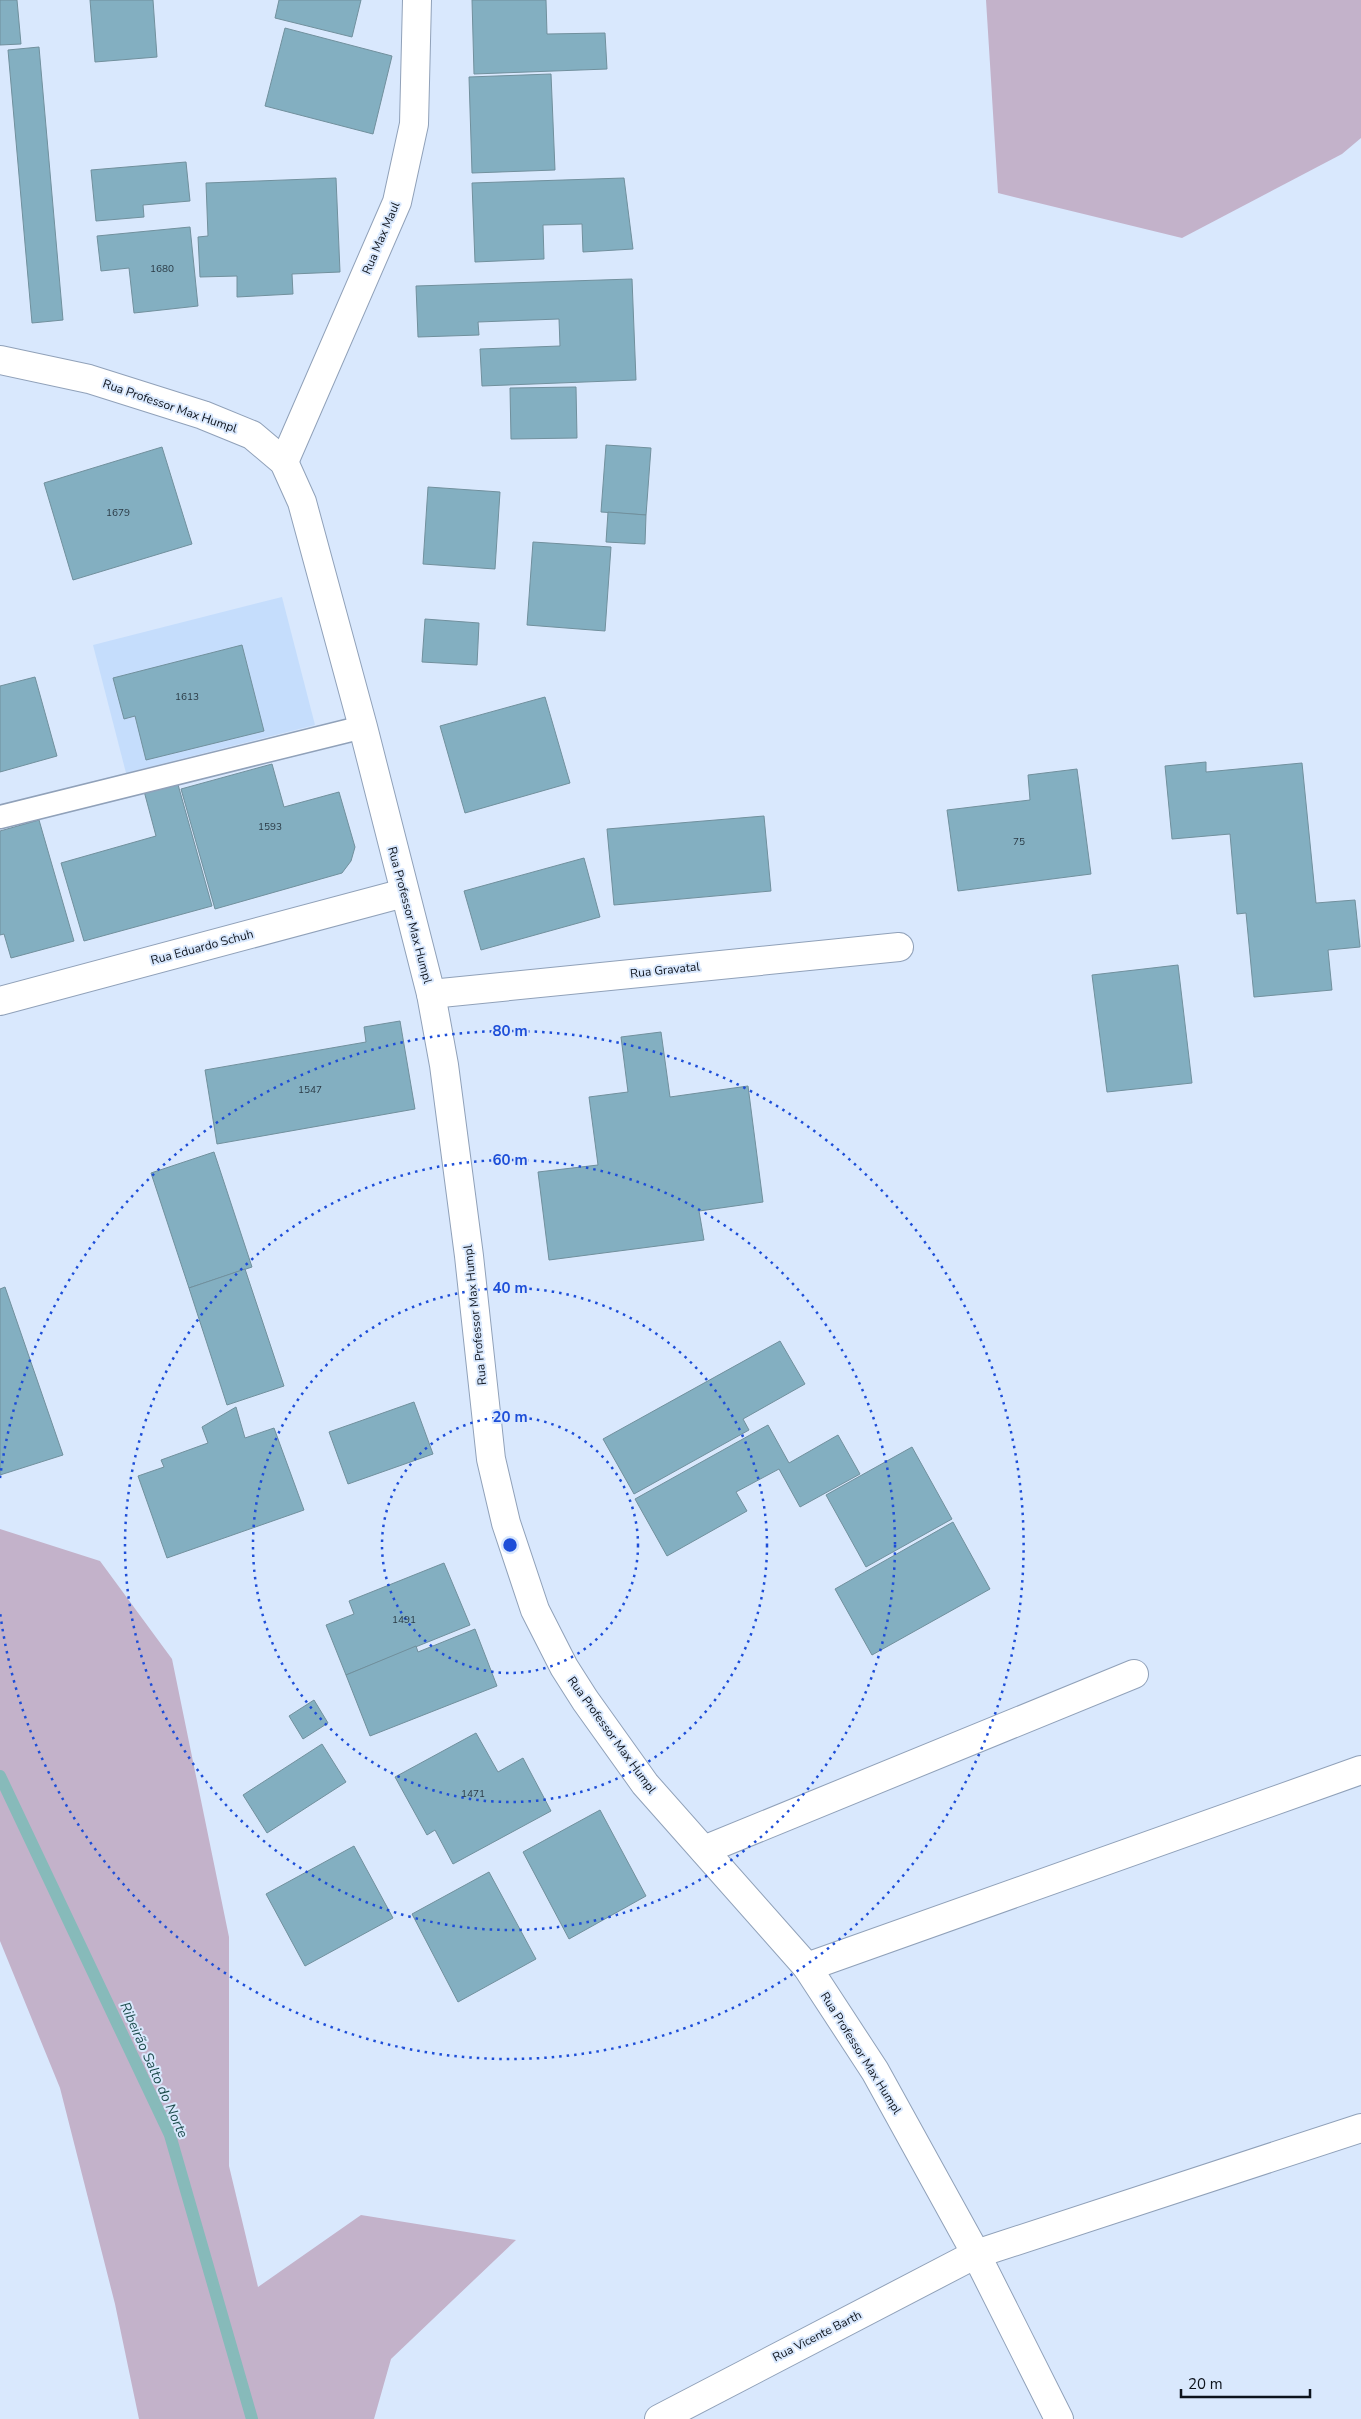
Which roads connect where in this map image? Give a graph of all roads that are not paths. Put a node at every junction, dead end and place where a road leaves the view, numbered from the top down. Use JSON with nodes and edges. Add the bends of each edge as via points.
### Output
{"nodes":[{"id":1,"x":417,"y":0,"type":"edge"},
{"id":2,"x":0,"y":360,"type":"edge"},
{"id":3,"x":284,"y":462,"type":"junction"},
{"id":4,"x":363,"y":727,"type":"junction"},
{"id":5,"x":0,"y":817,"type":"edge"},
{"id":6,"x":404,"y":893,"type":"junction"},
{"id":7,"x":899,"y":947,"type":"dead end"},
{"id":8,"x":430,"y":994,"type":"junction"},
{"id":9,"x":0,"y":1001,"type":"edge"},
{"id":10,"x":1134,"y":1674,"type":"dead end"},
{"id":11,"x":1361,"y":1770,"type":"edge"},
{"id":12,"x":704,"y":1850,"type":"junction"},
{"id":13,"x":807,"y":1967,"type":"junction"},
{"id":14,"x":1361,"y":2128,"type":"edge"},
{"id":15,"x":976,"y":2254,"type":"junction"},
{"id":16,"x":658,"y":2419,"type":"edge"},
{"id":17,"x":1059,"y":2419,"type":"edge"}],
"edges":[{"from":1,"to":3,"type":"street","name":"Rua Max Maul","via":[[414,124],[397,202]]},
{"from":2,"to":3,"type":"street","name":"Rua Professor Max Humpl","via":[[89,379],[204,415],[252,435]]},
{"from":3,"to":4,"type":"street","name":"Rua Professor Max Humpl","via":[[302,502]]},
{"from":4,"to":5,"type":"lane"},
{"from":4,"to":6,"type":"street","name":"Rua Professor Max Humpl"},
{"from":6,"to":8,"type":"street","name":"Rua Professor Max Humpl"},
{"from":6,"to":9,"type":"street","name":"Rua Eduardo Schuh"},
{"from":7,"to":8,"type":"street","name":"Rua Gravatal"},
{"from":8,"to":12,"type":"street","name":"Rua Professor Max Humpl","via":[[444,1065],[491,1459],[506,1523],[535,1610],[564,1667],[645,1784]]},
{"from":10,"to":12,"type":"street"},
{"from":11,"to":13,"type":"street"},
{"from":12,"to":13,"type":"street","name":"Rua Professor Max Humpl"},
{"from":13,"to":15,"type":"street","name":"Rua Professor Max Humpl","via":[[875,2071]]},
{"from":14,"to":15,"type":"street","name":"Rua Vicente Barth"},
{"from":15,"to":16,"type":"street","name":"Rua Vicente Barth"},
{"from":15,"to":17,"type":"street","name":"Rua Professor Max Humpl"}]}
